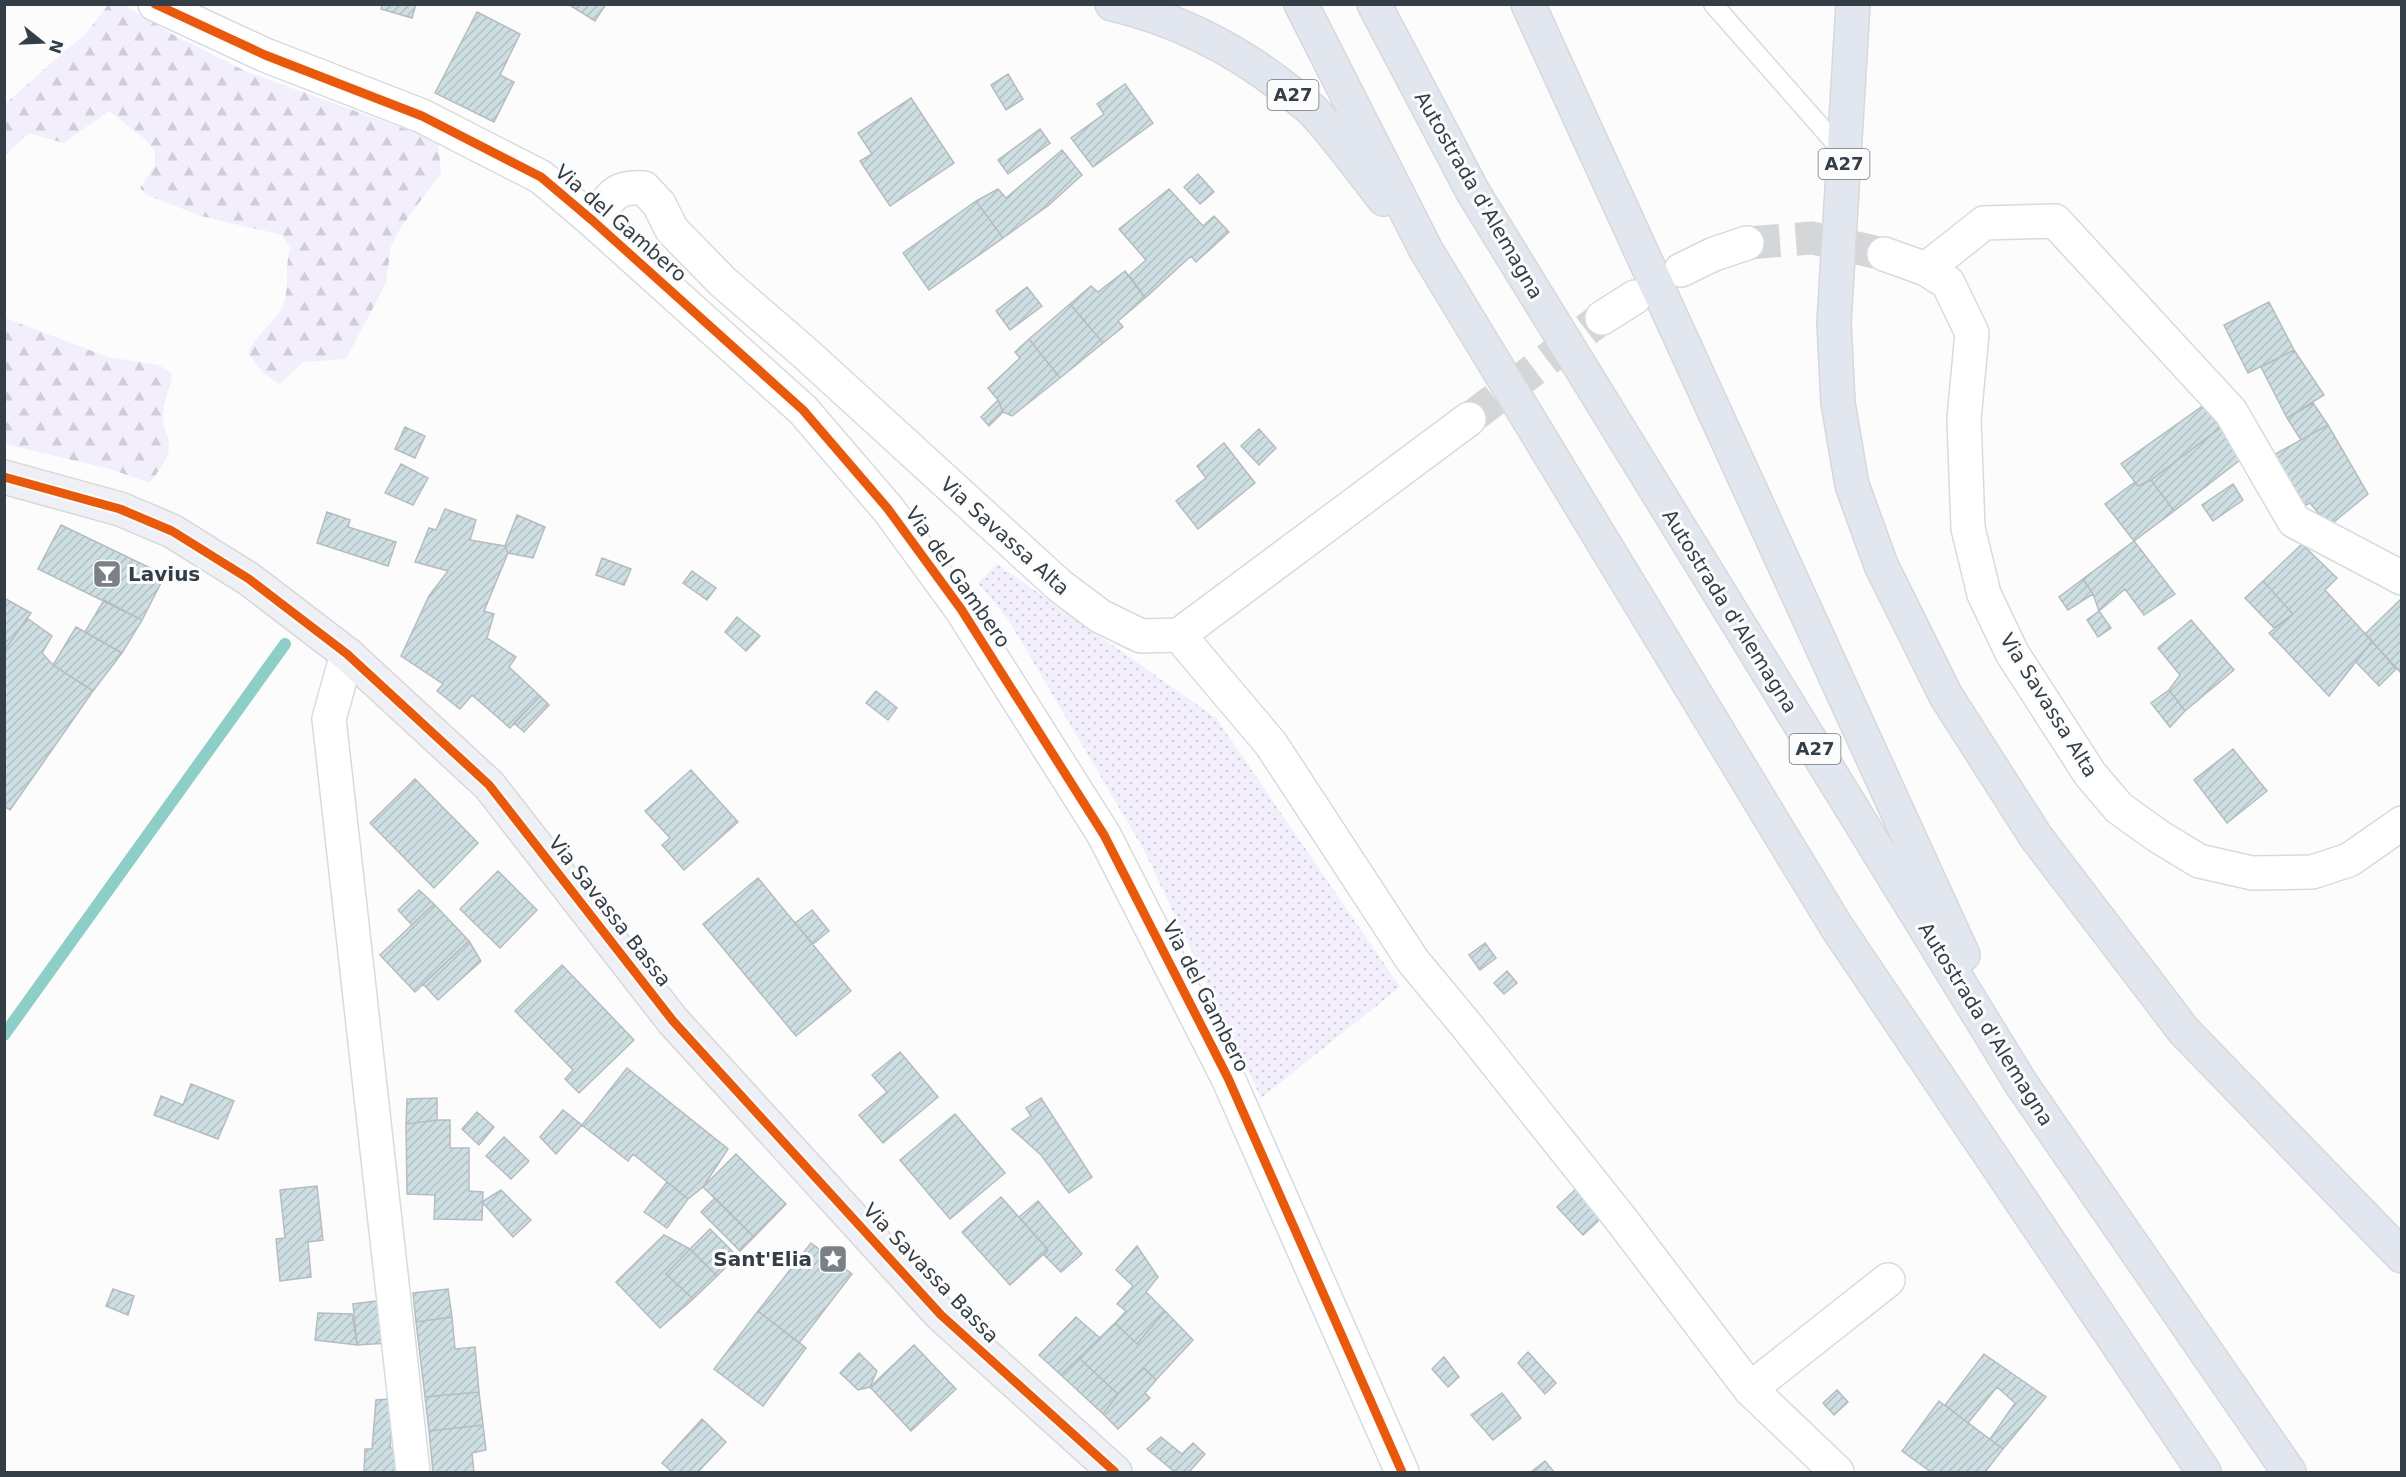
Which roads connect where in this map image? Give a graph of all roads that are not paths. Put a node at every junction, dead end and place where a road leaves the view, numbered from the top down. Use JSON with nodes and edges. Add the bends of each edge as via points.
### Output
{"nodes":[{"id":1,"x":155,"y":4,"type":"edge"},
{"id":2,"x":1112,"y":4,"type":"edge"},
{"id":3,"x":1301,"y":4,"type":"edge"},
{"id":4,"x":1374,"y":4,"type":"edge"},
{"id":5,"x":1528,"y":4,"type":"edge"},
{"id":6,"x":1713,"y":4,"type":"edge"},
{"id":7,"x":1853,"y":4,"type":"edge"},
{"id":8,"x":1844,"y":153,"type":"junction"},
{"id":9,"x":593,"y":220,"type":"junction"},
{"id":10,"x":1748,"y":243,"type":"tunnel mouth"},
{"id":11,"x":1426,"y":250,"type":"junction"},
{"id":12,"x":1884,"y":254,"type":"tunnel mouth"},
{"id":13,"x":1926,"y":269,"type":"junction"},
{"id":14,"x":1681,"y":270,"type":"dead end"},
{"id":15,"x":1635,"y":297,"type":"dead end"},
{"id":16,"x":1602,"y":318,"type":"tunnel mouth"},
{"id":17,"x":1469,"y":419,"type":"tunnel mouth"},
{"id":18,"x":4,"y":477,"type":"edge"},
{"id":19,"x":2402,"y":578,"type":"edge"},
{"id":20,"x":1179,"y":635,"type":"junction"},
{"id":21,"x":347,"y":654,"type":"junction"},
{"id":22,"x":2402,"y":822,"type":"edge"},
{"id":23,"x":2022,"y":1085,"type":"junction"},
{"id":24,"x":2402,"y":1256,"type":"edge"},
{"id":25,"x":1888,"y":1280,"type":"dead end"},
{"id":26,"x":1750,"y":1389,"type":"junction"},
{"id":27,"x":413,"y":1473,"type":"edge"},
{"id":28,"x":1115,"y":1473,"type":"edge"},
{"id":29,"x":1402,"y":1473,"type":"edge"},
{"id":30,"x":1837,"y":1473,"type":"edge"},
{"id":31,"x":2204,"y":1473,"type":"edge"},
{"id":32,"x":2289,"y":1473,"type":"edge"}],
"edges":[{"from":1,"to":9,"type":"street","name":"Via del Gambero","via":[[265,56],[422,116],[541,177]]},
{"from":2,"to":11,"type":"highway","number":"A27","via":[[1180,26],[1228,49],[1272,78],[1314,112]]},
{"from":3,"to":11,"type":"highway","number":"A27"},
{"from":4,"to":23,"type":"highway","name":"Autostrada d'Alemagna","number":"A27","via":[[1473,192]]},
{"from":5,"to":23,"type":"highway","number":"A27"},
{"from":6,"to":8,"type":"lane"},
{"from":7,"to":8,"type":"highway","number":"A27"},
{"from":8,"to":24,"type":"highway","number":"A27","via":[[1834,323],[1838,403],[1852,485],[1881,565],[1946,696],[2036,837],[2184,1030]]},
{"from":9,"to":20,"type":"street","name":"Via Savassa Alta","via":[[614,193],[626,187],[644,188],[659,204],[672,230],[723,282],[1060,586],[1100,616],[1141,636]]},
{"from":9,"to":29,"type":"street","name":"Via del Gambero","via":[[803,410],[888,508],[961,609],[1104,835],[1223,1068]]},
{"from":10,"to":14,"type":"street"},
{"from":11,"to":31,"type":"highway","number":"A27","via":[[1836,926]]},
{"from":12,"to":13,"type":"street","name":"Via Savassa Alta"},
{"from":13,"to":19,"type":"street","via":[[1984,223],[2055,220],[2231,412],[2294,521]]},
{"from":13,"to":22,"type":"street","name":"Via Savassa Alta","via":[[1948,283],[1972,333],[1964,419],[1968,528],[1984,594],[2012,653],[2090,774],[2119,808],[2199,861],[2252,873],[2313,872],[2349,860]]},
{"from":15,"to":16,"type":"street"},
{"from":17,"to":20,"type":"street"},
{"from":18,"to":21,"type":"main road","name":"Via Savassa Bassa","via":[[120,509],[172,531],[249,579]]},
{"from":20,"to":26,"type":"street","via":[[1270,744],[1413,961],[1620,1218]]},
{"from":21,"to":27,"type":"street","via":[[328,718]]},
{"from":21,"to":28,"type":"main road","name":"Via Savassa Bassa","via":[[489,785],[673,1021],[941,1315]]},
{"from":23,"to":32,"type":"highway","name":"Autostrada d'Alemagna","number":"A27"},
{"from":25,"to":26,"type":"street"},
{"from":26,"to":30,"type":"street"}]}
